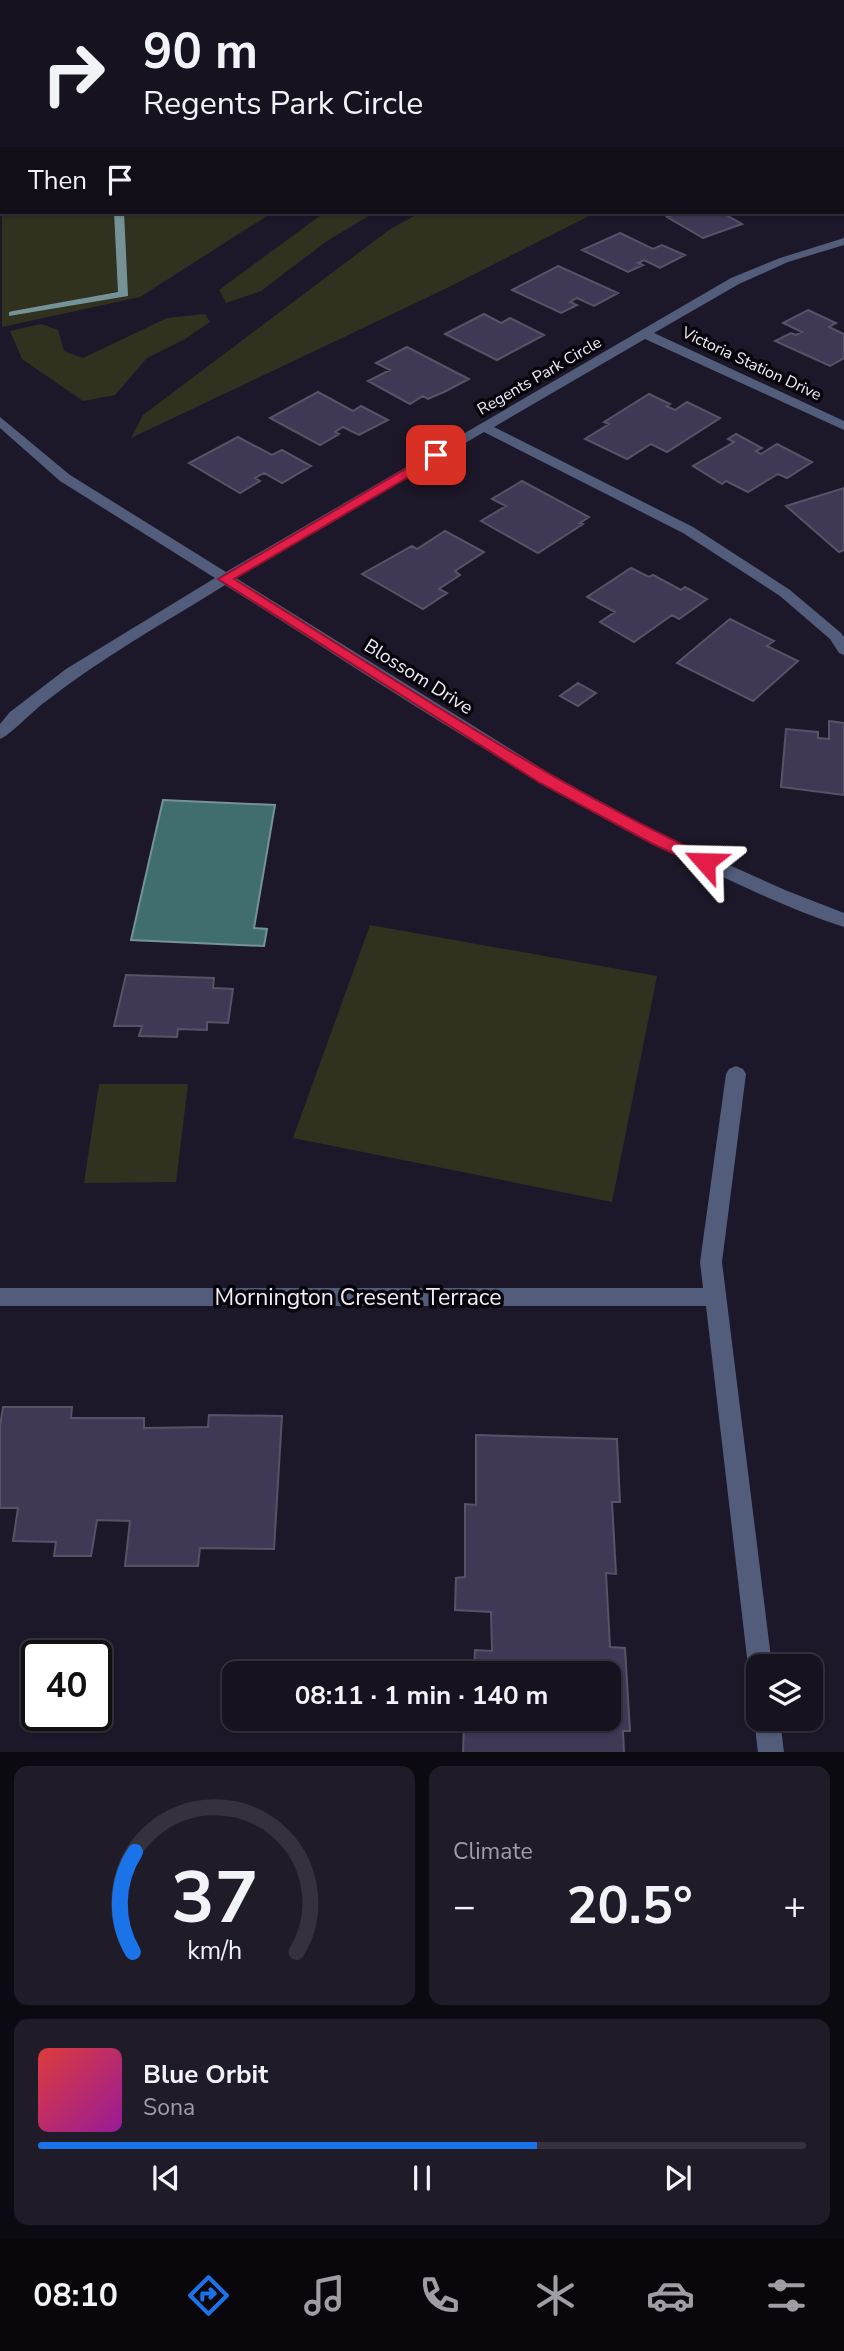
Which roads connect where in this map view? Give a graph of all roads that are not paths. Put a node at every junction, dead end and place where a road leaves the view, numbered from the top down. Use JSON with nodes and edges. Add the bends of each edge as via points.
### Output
{"nodes":[{"id":1,"x":844,"y":241,"type":"edge"},
{"id":2,"x":645,"y":334,"type":"junction"},
{"id":3,"x":0,"y":421,"type":"edge"},
{"id":4,"x":844,"y":426,"type":"edge"},
{"id":5,"x":484,"y":427,"type":"junction"},
{"id":6,"x":224,"y":579,"type":"junction"},
{"id":7,"x":844,"y":650,"type":"edge"},
{"id":8,"x":0,"y":734,"type":"edge"},
{"id":9,"x":844,"y":920,"type":"edge"},
{"id":10,"x":736,"y":1074,"type":"dead end"},
{"id":11,"x":0,"y":1297,"type":"edge"},
{"id":12,"x":715,"y":1297,"type":"junction"},
{"id":13,"x":759,"y":1654,"type":"edge"},
{"id":14,"x":769,"y":1731,"type":"edge"},
{"id":15,"x":771,"y":1752,"type":"edge"}],
"edges":[{"from":1,"to":2,"type":"street","name":"Regents Park Circle","via":[[735,281]]},
{"from":2,"to":4,"type":"street","name":"Victoria Station Drive"},
{"from":2,"to":5,"type":"street","name":"Regents Park Circle"},
{"from":3,"to":6,"type":"street","name":"Blossom Drive","via":[[65,478]]},
{"from":5,"to":6,"type":"street","name":"Regents Park Circle"},
{"from":5,"to":7,"type":"street","via":[[688,530],[785,593],[836,636]]},
{"from":6,"to":8,"type":"street","name":"Regents Park Circle","via":[[72,673]]},
{"from":6,"to":9,"type":"street","name":"Blossom Drive","via":[[546,779],[656,839]]},
{"from":10,"to":12,"type":"street","via":[[711,1262]]},
{"from":11,"to":12,"type":"street","name":"Mornington Cresent Terrace"},
{"from":12,"to":13,"type":"street"},
{"from":14,"to":15,"type":"street"}]}
